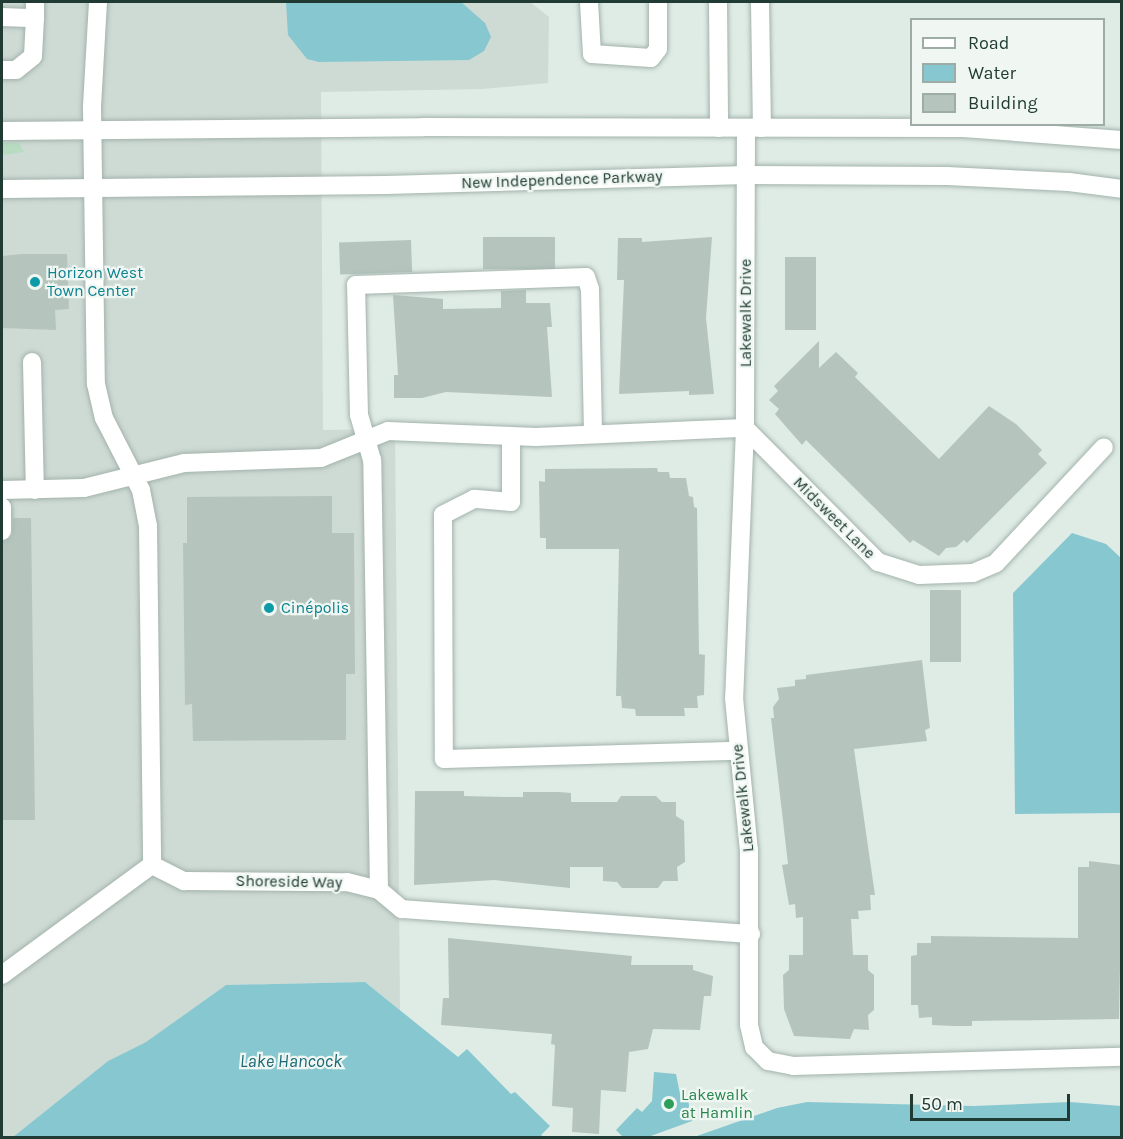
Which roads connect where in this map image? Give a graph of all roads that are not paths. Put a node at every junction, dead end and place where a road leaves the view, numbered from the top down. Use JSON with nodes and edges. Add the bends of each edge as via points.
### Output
{"nodes":[{"id":1,"x":98,"y":2,"type":"edge"},
{"id":2,"x":589,"y":2,"type":"edge"},
{"id":3,"x":658,"y":2,"type":"edge"},
{"id":4,"x":718,"y":2,"type":"edge"},
{"id":5,"x":760,"y":2,"type":"edge"},
{"id":6,"x":35,"y":10,"type":"edge"},
{"id":7,"x":2,"y":17,"type":"edge"},
{"id":8,"x":2,"y":70,"type":"edge"},
{"id":9,"x":719,"y":128,"type":"junction"},
{"id":10,"x":754,"y":128,"type":"junction"},
{"id":11,"x":92,"y":130,"type":"junction"},
{"id":12,"x":2,"y":131,"type":"edge"},
{"id":13,"x":1122,"y":140,"type":"edge"},
{"id":14,"x":747,"y":175,"type":"junction"},
{"id":15,"x":92,"y":188,"type":"junction"},
{"id":16,"x":2,"y":189,"type":"edge"},
{"id":17,"x":1122,"y":189,"type":"edge"},
{"id":18,"x":32,"y":362,"type":"dead end"},
{"id":19,"x":745,"y":428,"type":"junction"},
{"id":20,"x":593,"y":434,"type":"junction"},
{"id":21,"x":511,"y":436,"type":"junction"},
{"id":22,"x":366,"y":439,"type":"junction"},
{"id":23,"x":1104,"y":447,"type":"dead end"},
{"id":24,"x":132,"y":473,"type":"junction"},
{"id":25,"x":2,"y":490,"type":"edge"},
{"id":26,"x":35,"y":490,"type":"junction"},
{"id":27,"x":2,"y":507,"type":"edge"},
{"id":28,"x":2,"y":531,"type":"edge"},
{"id":29,"x":738,"y":751,"type":"junction"},
{"id":30,"x":152,"y":866,"type":"junction"},
{"id":31,"x":379,"y":890,"type":"junction"},
{"id":32,"x":751,"y":934,"type":"junction"},
{"id":33,"x":2,"y":975,"type":"edge"},
{"id":34,"x":1122,"y":1057,"type":"edge"}],
"edges":[{"from":1,"to":11,"type":"street"},
{"from":2,"to":3,"type":"street","via":[[592,54],[641,58],[657,53]]},
{"from":4,"to":9,"type":"street"},
{"from":5,"to":10,"type":"street","name":"Lakewalk Drive"},
{"from":6,"to":7,"type":"street"},
{"from":6,"to":8,"type":"street","via":[[33,56],[16,70]]},
{"from":9,"to":10,"type":"street"},
{"from":9,"to":11,"type":"street"},
{"from":10,"to":13,"type":"street","via":[[963,128]]},
{"from":10,"to":14,"type":"street","name":"Lakewalk Drive"},
{"from":11,"to":12,"type":"street"},
{"from":11,"to":15,"type":"street"},
{"from":14,"to":15,"type":"street","name":"New Independence Parkway"},
{"from":14,"to":17,"type":"street","name":"New Independence Parkway","via":[[947,176]]},
{"from":14,"to":19,"type":"street","name":"Lakewalk Drive"},
{"from":15,"to":16,"type":"street","name":"New Independence Parkway"},
{"from":15,"to":24,"type":"street","via":[[96,384],[104,418]]},
{"from":18,"to":26,"type":"street"},
{"from":19,"to":20,"type":"street"},
{"from":19,"to":23,"type":"street","name":"Midsweet Lane","via":[[878,562],[919,575],[974,573],[996,563]]},
{"from":19,"to":29,"type":"street","name":"Lakewalk Drive","via":[[734,675]]},
{"from":20,"to":21,"type":"street"},
{"from":20,"to":22,"type":"street","via":[[590,288],[586,278],[356,285],[359,415]]},
{"from":21,"to":22,"type":"street","via":[[401,430]]},
{"from":21,"to":29,"type":"street","via":[[511,502],[474,499],[442,515],[444,759]]},
{"from":22,"to":24,"type":"street","via":[[321,458],[184,463]]},
{"from":22,"to":31,"type":"street","via":[[372,460]]},
{"from":24,"to":26,"type":"street","via":[[84,488]]},
{"from":24,"to":30,"type":"street","via":[[141,490],[149,538]]},
{"from":25,"to":26,"type":"street"},
{"from":27,"to":28,"type":"street"},
{"from":29,"to":32,"type":"street","name":"Lakewalk Drive","via":[[749,850]]},
{"from":30,"to":31,"type":"street","name":"Shoreside Way","via":[[184,881],[347,882]]},
{"from":30,"to":33,"type":"street"},
{"from":31,"to":32,"type":"street","name":"Shoreside Way","via":[[402,909]]},
{"from":32,"to":34,"type":"street","name":"Lakewalk Drive","via":[[750,1036],[768,1061],[793,1066]]}]}
